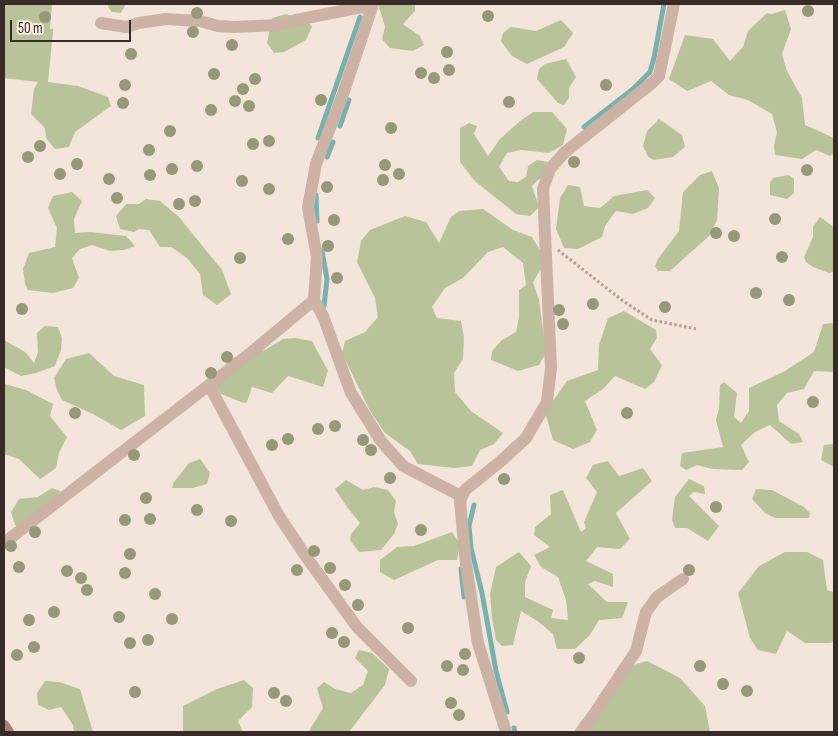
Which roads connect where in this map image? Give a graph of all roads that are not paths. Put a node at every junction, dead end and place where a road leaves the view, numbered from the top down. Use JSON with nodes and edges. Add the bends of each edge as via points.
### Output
{"nodes":[{"id":1,"x":373,"y":4,"type":"edge"},
{"id":2,"x":674,"y":4,"type":"edge"},
{"id":3,"x":101,"y":23,"type":"dead end"},
{"id":4,"x":314,"y":300,"type":"junction"},
{"id":5,"x":209,"y":385,"type":"junction"},
{"id":6,"x":461,"y":496,"type":"junction"},
{"id":7,"x":4,"y":543,"type":"edge"},
{"id":8,"x":683,"y":579,"type":"dead end"},
{"id":9,"x":411,"y":681,"type":"dead end"},
{"id":10,"x":4,"y":726,"type":"edge"},
{"id":11,"x":8,"y":732,"type":"edge"},
{"id":12,"x":506,"y":732,"type":"edge"},
{"id":13,"x":582,"y":732,"type":"edge"}],
"edges":[{"from":1,"to":3,"type":"street","via":[[280,24],[234,28],[166,19],[126,27]]},
{"from":1,"to":4,"type":"street","via":[[316,164],[308,208],[316,257]]},
{"from":2,"to":6,"type":"street","via":[[659,76],[565,152],[550,168],[544,189],[552,368],[547,402],[526,438]]},
{"from":4,"to":5,"type":"street"},
{"from":4,"to":6,"type":"street","via":[[351,393],[381,441],[403,466]]},
{"from":5,"to":7,"type":"street"},
{"from":5,"to":9,"type":"street","via":[[279,516],[307,558],[357,627]]},
{"from":6,"to":12,"type":"street","via":[[466,565],[478,643]]},
{"from":8,"to":13,"type":"street","via":[[657,596],[646,612],[636,651]]},
{"from":10,"to":11,"type":"street"}]}
